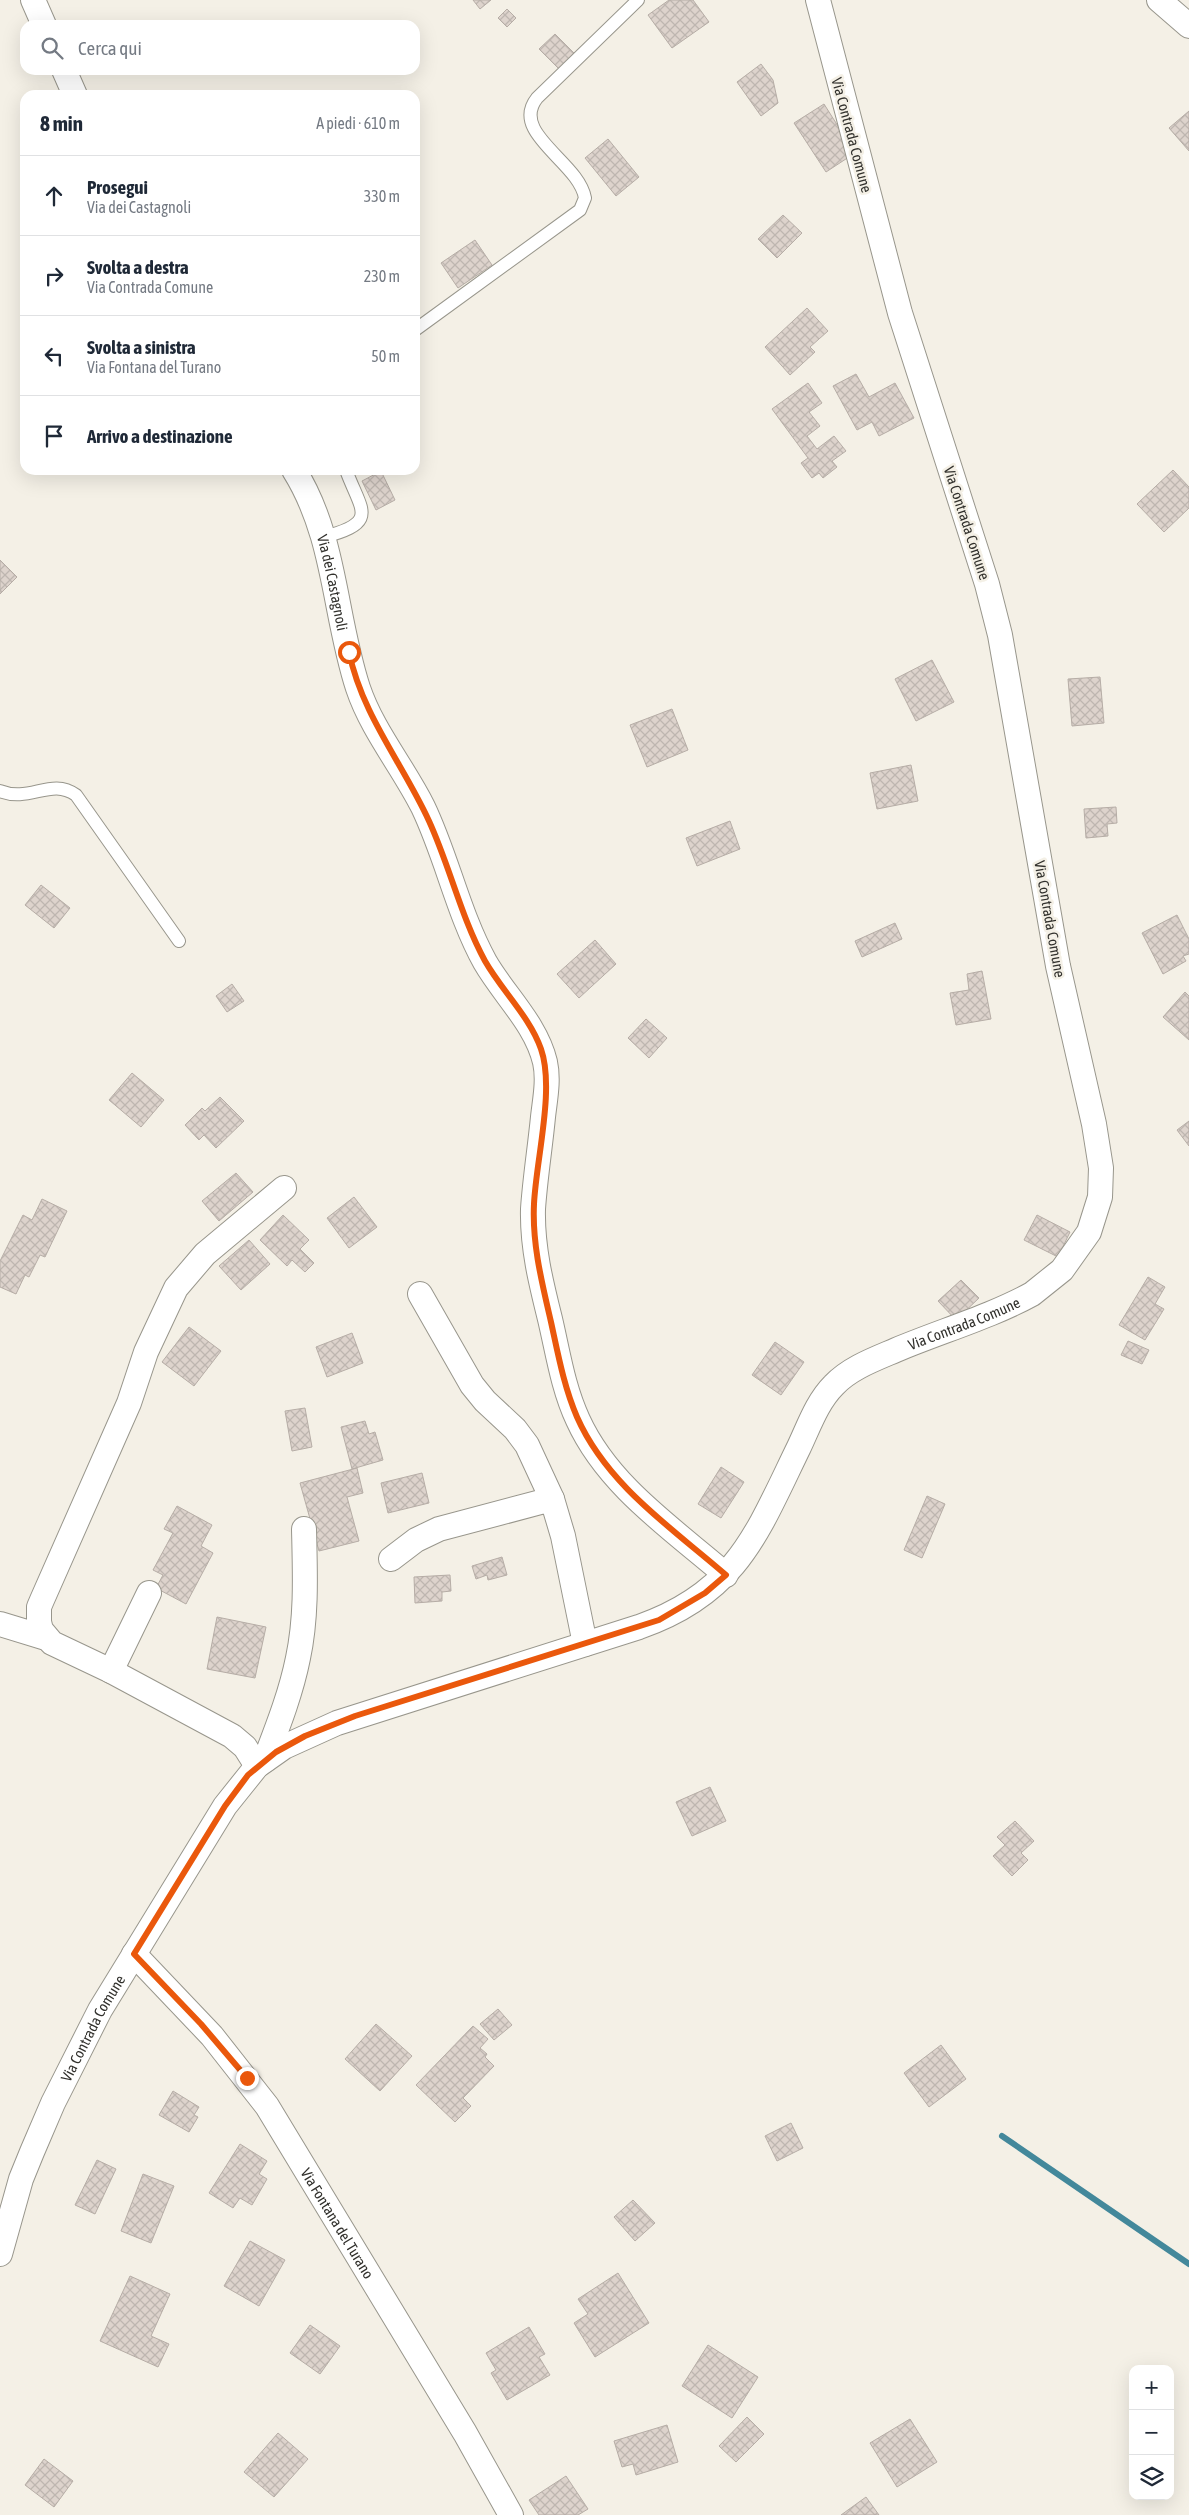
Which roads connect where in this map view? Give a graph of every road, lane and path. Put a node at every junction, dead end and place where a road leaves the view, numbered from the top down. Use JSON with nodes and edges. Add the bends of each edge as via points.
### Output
{"nodes":[{"id":1,"x":33,"y":0,"type":"edge"},
{"id":2,"x":638,"y":0,"type":"edge"},
{"id":3,"x":818,"y":0,"type":"edge"},
{"id":4,"x":1159,"y":0,"type":"edge"},
{"id":5,"x":42,"y":20,"type":"edge"},
{"id":6,"x":1189,"y":26,"type":"edge"},
{"id":7,"x":66,"y":75,"type":"edge"},
{"id":8,"x":73,"y":90,"type":"edge"},
{"id":9,"x":420,"y":326,"type":"edge"},
{"id":10,"x":297,"y":475,"type":"edge"},
{"id":11,"x":348,"y":475,"type":"edge"},
{"id":12,"x":324,"y":538,"type":"junction"},
{"id":13,"x":0,"y":791,"type":"edge"},
{"id":14,"x":178,"y":941,"type":"dead end"},
{"id":15,"x":284,"y":1188,"type":"dead end"},
{"id":16,"x":420,"y":1294,"type":"dead end"},
{"id":17,"x":552,"y":1499,"type":"junction"},
{"id":18,"x":304,"y":1529,"type":"dead end"},
{"id":19,"x":391,"y":1559,"type":"dead end"},
{"id":20,"x":726,"y":1575,"type":"junction"},
{"id":21,"x":149,"y":1593,"type":"dead end"},
{"id":22,"x":0,"y":1624,"type":"edge"},
{"id":23,"x":46,"y":1638,"type":"junction"},
{"id":24,"x":585,"y":1644,"type":"junction"},
{"id":25,"x":111,"y":1671,"type":"junction"},
{"id":26,"x":261,"y":1763,"type":"junction"},
{"id":27,"x":134,"y":1954,"type":"junction"},
{"id":28,"x":0,"y":2254,"type":"edge"},
{"id":29,"x":511,"y":2515,"type":"edge"}],
"edges":[{"from":1,"to":5,"type":"street"},
{"from":2,"to":9,"type":"lane","via":[[537,98],[528,112],[535,132],[580,184],[585,198],[580,210]]},
{"from":3,"to":20,"type":"street","name":"Via Contrada Comune","via":[[895,298],[998,622],[1063,990],[1097,1136],[1101,1186],[1096,1217],[1086,1238],[1062,1270],[1041,1288],[1015,1303],[885,1354],[850,1372],[834,1385],[821,1403],[754,1536]]},
{"from":4,"to":6,"type":"street"},
{"from":7,"to":8,"type":"street"},
{"from":10,"to":12,"type":"street","name":"Via dei Castagnoli","via":[[312,504]]},
{"from":11,"to":12,"type":"lane","via":[[363,506],[360,519],[352,528]]},
{"from":12,"to":20,"type":"street","name":"Via dei Castagnoli","via":[[359,692],[426,814],[479,949],[498,983],[533,1032],[543,1056],[547,1081],[534,1202],[534,1235],[545,1300],[574,1409],[595,1450],[620,1482]]},
{"from":13,"to":14,"type":"lane","via":[[24,795],[64,788],[76,795]]},
{"from":15,"to":23,"type":"street","via":[[205,1254],[176,1288],[39,1606],[39,1622]]},
{"from":16,"to":17,"type":"street","via":[[472,1385],[527,1445]]},
{"from":17,"to":19,"type":"street","via":[[439,1529],[416,1540]]},
{"from":17,"to":24,"type":"street","via":[[563,1536]]},
{"from":18,"to":26,"type":"street","via":[[304,1609],[299,1653],[287,1701]]},
{"from":20,"to":24,"type":"street","name":"Via Contrada Comune","via":[[705,1593],[666,1616]]},
{"from":21,"to":25,"type":"street"},
{"from":22,"to":23,"type":"street"},
{"from":23,"to":25,"type":"street","via":[[58,1647]]},
{"from":24,"to":26,"type":"street","name":"Via Contrada Comune","via":[[355,1716],[294,1742]]},
{"from":25,"to":26,"type":"street","via":[[232,1736]]},
{"from":26,"to":27,"type":"street","name":"Via Contrada Comune","via":[[225,1806]]},
{"from":27,"to":28,"type":"street","name":"Via Contrada Comune","via":[[100,2010],[39,2135],[21,2179]]},
{"from":27,"to":29,"type":"street","name":"Via Fontana del Turano","via":[[212,2036],[267,2106],[466,2433]]}]}
